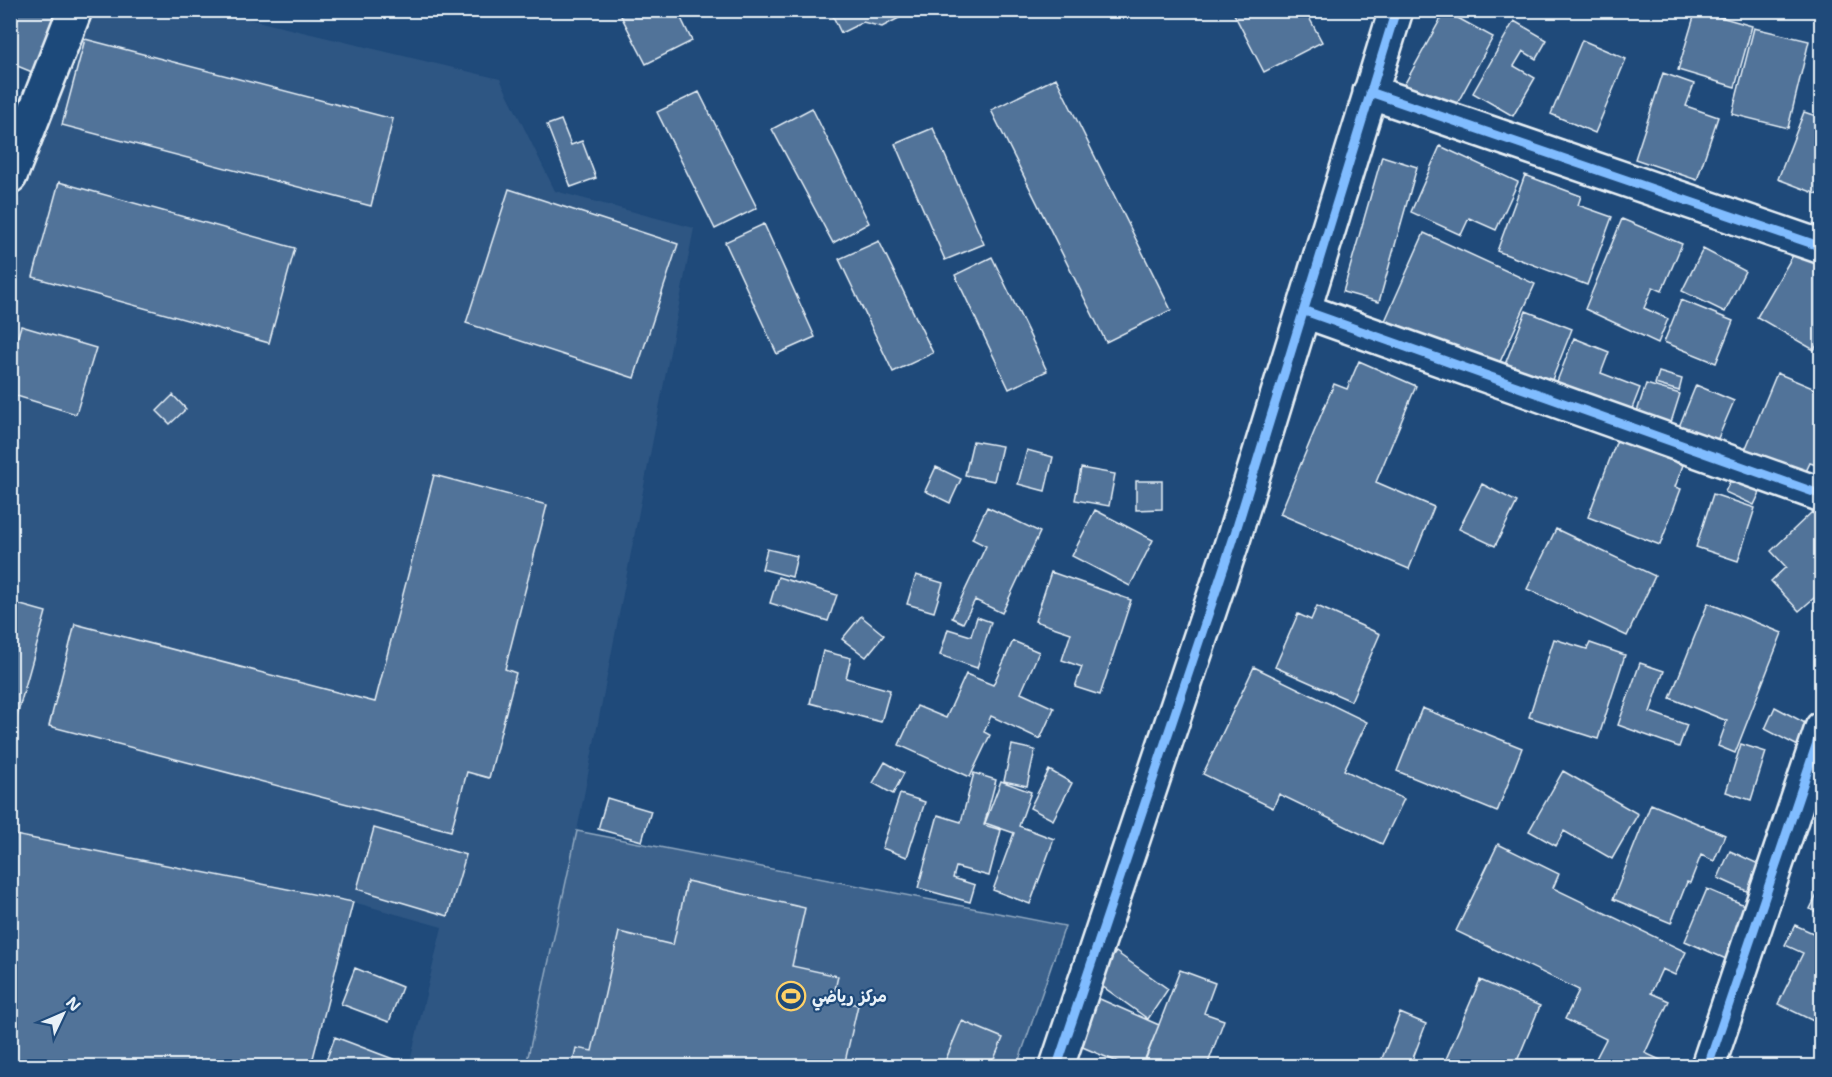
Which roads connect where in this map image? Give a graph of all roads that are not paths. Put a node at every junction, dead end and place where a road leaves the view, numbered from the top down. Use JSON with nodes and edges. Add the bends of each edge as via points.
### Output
{"nodes":[{"id":1,"x":75,"y":10,"type":"edge"},
{"id":2,"x":1396,"y":10,"type":"edge"},
{"id":3,"x":1370,"y":92,"type":"junction"},
{"id":4,"x":10,"y":176,"type":"edge"},
{"id":5,"x":1821,"y":247,"type":"edge"},
{"id":6,"x":1305,"y":311,"type":"junction"},
{"id":7,"x":1821,"y":495,"type":"edge"},
{"id":8,"x":1821,"y":728,"type":"edge"},
{"id":9,"x":1057,"y":1066,"type":"edge"},
{"id":10,"x":1708,"y":1066,"type":"edge"}],
"edges":[{"from":1,"to":4,"type":"street"},
{"from":2,"to":3,"type":"street"},
{"from":3,"to":5,"type":"street"},
{"from":3,"to":6,"type":"street"},
{"from":6,"to":7,"type":"street"},
{"from":6,"to":9,"type":"street","via":[[1233,540]]},
{"from":8,"to":10,"type":"street"}]}
